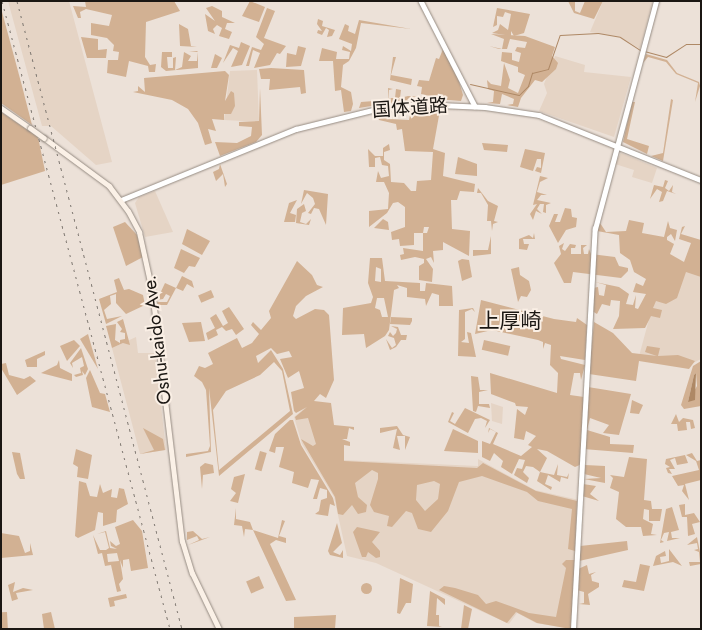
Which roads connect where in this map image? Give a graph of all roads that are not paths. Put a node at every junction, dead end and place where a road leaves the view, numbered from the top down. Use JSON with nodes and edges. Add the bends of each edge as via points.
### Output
{"nodes":[{"id":1,"x":421,"y":1,"type":"edge"},
{"id":2,"x":656,"y":1,"type":"edge"},
{"id":3,"x":474,"y":106,"type":"junction"},
{"id":4,"x":1,"y":108,"type":"edge"},
{"id":5,"x":617,"y":145,"type":"junction"},
{"id":6,"x":701,"y":180,"type":"edge"},
{"id":7,"x":121,"y":200,"type":"junction"},
{"id":8,"x":217,"y":628,"type":"edge"},
{"id":9,"x":573,"y":629,"type":"edge"}],
"edges":[{"from":1,"to":3,"type":"street"},
{"from":2,"to":5,"type":"street"},
{"from":3,"to":5,"type":"street","name":"国体道路","via":[[539,115]]},
{"from":3,"to":7,"type":"street","name":"国体道路","via":[[394,106],[333,119],[281,134]]},
{"from":4,"to":7,"type":"main road","name":"Oshu-kaido Ave.","bridge":true,"via":[[102,180]]},
{"from":5,"to":6,"type":"street","name":"国体道路"},
{"from":5,"to":9,"type":"street","via":[[599,207],[593,246]]},
{"from":7,"to":8,"type":"main road","name":"Oshu-kaido Ave.","via":[[139,232],[149,270],[182,542]]}]}
